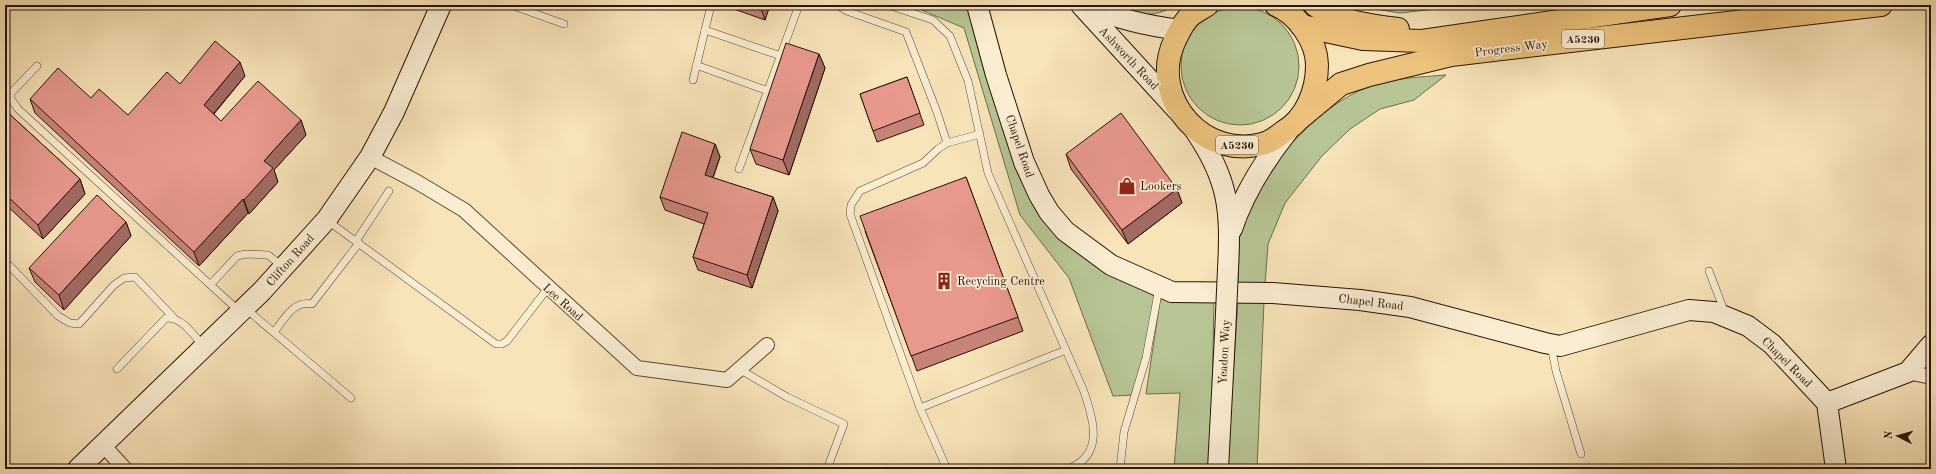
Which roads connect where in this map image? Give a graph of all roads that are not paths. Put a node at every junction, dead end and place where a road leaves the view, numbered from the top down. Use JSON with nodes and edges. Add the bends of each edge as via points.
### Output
{"nodes":[{"id":1,"x":441,"y":5,"type":"edge"},
{"id":2,"x":511,"y":5,"type":"edge"},
{"id":3,"x":711,"y":5,"type":"edge"},
{"id":4,"x":799,"y":5,"type":"edge"},
{"id":5,"x":837,"y":5,"type":"edge"},
{"id":6,"x":888,"y":5,"type":"edge"},
{"id":7,"x":977,"y":5,"type":"edge"},
{"id":8,"x":1081,"y":5,"type":"edge"},
{"id":9,"x":1085,"y":5,"type":"edge"},
{"id":10,"x":1315,"y":5,"type":"edge"},
{"id":11,"x":1670,"y":5,"type":"edge"},
{"id":12,"x":1881,"y":5,"type":"edge"},
{"id":13,"x":1281,"y":6,"type":"edge"},
{"id":14,"x":1193,"y":14,"type":"edge"},
{"id":15,"x":564,"y":24,"type":"dead end"},
{"id":16,"x":1302,"y":26,"type":"junction"},
{"id":17,"x":705,"y":30,"type":"junction"},
{"id":18,"x":1450,"y":35,"type":"junction"},
{"id":19,"x":781,"y":56,"type":"junction"},
{"id":20,"x":696,"y":65,"type":"junction"},
{"id":21,"x":37,"y":66,"type":"dead end"},
{"id":22,"x":693,"y":80,"type":"dead end"},
{"id":23,"x":768,"y":91,"type":"junction"},
{"id":24,"x":1178,"y":111,"type":"junction"},
{"id":25,"x":1295,"y":123,"type":"junction"},
{"id":26,"x":1194,"y":129,"type":"junction"},
{"id":27,"x":980,"y":134,"type":"junction"},
{"id":28,"x":947,"y":143,"type":"junction"},
{"id":29,"x":370,"y":157,"type":"junction"},
{"id":30,"x":740,"y":169,"type":"dead end"},
{"id":31,"x":389,"y":191,"type":"dead end"},
{"id":32,"x":327,"y":219,"type":"junction"},
{"id":33,"x":1230,"y":235,"type":"junction"},
{"id":34,"x":357,"y":242,"type":"junction"},
{"id":35,"x":5,"y":262,"type":"edge"},
{"id":36,"x":284,"y":267,"type":"junction"},
{"id":37,"x":1709,"y":271,"type":"dead end"},
{"id":38,"x":211,"y":284,"type":"junction"},
{"id":39,"x":548,"y":288,"type":"junction"},
{"id":40,"x":1159,"y":288,"type":"junction"},
{"id":41,"x":243,"y":310,"type":"junction"},
{"id":42,"x":173,"y":317,"type":"junction"},
{"id":43,"x":1726,"y":317,"type":"junction"},
{"id":44,"x":274,"y":332,"type":"junction"},
{"id":45,"x":1551,"y":344,"type":"junction"},
{"id":46,"x":767,"y":345,"type":"dead end"},
{"id":47,"x":1931,"y":345,"type":"edge"},
{"id":48,"x":204,"y":347,"type":"junction"},
{"id":49,"x":1066,"y":350,"type":"junction"},
{"id":50,"x":117,"y":369,"type":"dead end"},
{"id":51,"x":739,"y":369,"type":"junction"},
{"id":52,"x":1908,"y":372,"type":"junction"},
{"id":53,"x":1931,"y":377,"type":"edge"},
{"id":54,"x":351,"y":398,"type":"dead end"},
{"id":55,"x":1827,"y":403,"type":"junction"},
{"id":56,"x":920,"y":408,"type":"junction"},
{"id":57,"x":103,"y":446,"type":"junction"},
{"id":58,"x":1581,"y":454,"type":"dead end"},
{"id":59,"x":78,"y":469,"type":"edge"},
{"id":60,"x":125,"y":469,"type":"edge"},
{"id":61,"x":827,"y":469,"type":"edge"},
{"id":62,"x":947,"y":469,"type":"edge"},
{"id":63,"x":1067,"y":469,"type":"edge"},
{"id":64,"x":1120,"y":469,"type":"edge"},
{"id":65,"x":1218,"y":469,"type":"edge"},
{"id":66,"x":1836,"y":469,"type":"edge"}],
"edges":[{"from":1,"to":29,"type":"street","name":"Clifton Road","via":[[394,112]]},
{"from":2,"to":15,"type":"lane"},
{"from":3,"to":17,"type":"lane"},
{"from":4,"to":19,"type":"lane"},
{"from":5,"to":28,"type":"lane","via":[[906,32],[938,112]]},
{"from":6,"to":27,"type":"lane","via":[[933,20],[950,36],[968,81]]},
{"from":7,"to":40,"type":"street","name":"Chapel Road","via":[[1024,162],[1049,212],[1065,231],[1111,265]]},
{"from":8,"to":24,"type":"street","name":"Ashworth Road"},
{"from":9,"to":14,"type":"street","name":"Ashworth Road","via":[[1117,18],[1151,26]]},
{"from":10,"to":18,"type":"main road","number":"A5230","via":[[1347,20],[1381,27]]},
{"from":11,"to":18,"type":"main road","name":"Progress Way","number":"A5230"},
{"from":12,"to":25,"type":"main road","name":"Progress Way","number":"A5230","via":[[1450,55],[1341,84]]},
{"from":13,"to":16,"type":"main road","number":"A5230"},
{"from":14,"to":24,"type":"main road","number":"A5230","via":[[1169,52],[1167,72],[1170,92]]},
{"from":16,"to":18,"type":"main road","name":"Progress Way","number":"A5230","via":[[1363,40],[1422,41]]},
{"from":16,"to":25,"type":"main road","number":"A5230","via":[[1317,60],[1317,72],[1312,97]]},
{"from":17,"to":19,"type":"lane"},
{"from":17,"to":20,"type":"lane"},
{"from":19,"to":23,"type":"lane"},
{"from":20,"to":22,"type":"lane"},
{"from":20,"to":23,"type":"lane"},
{"from":21,"to":38,"type":"lane","via":[[11,93],[11,99],[18,109]]},
{"from":23,"to":30,"type":"lane"},
{"from":24,"to":26,"type":"main road","number":"A5230"},
{"from":25,"to":26,"type":"main road","number":"A5230","via":[[1268,142],[1242,146],[1217,142]]},
{"from":25,"to":33,"type":"street","name":"Yeadon Way","via":[[1270,154],[1249,187]]},
{"from":26,"to":33,"type":"street","name":"Yeadon Way","via":[[1211,153],[1218,169],[1227,203]]},
{"from":27,"to":28,"type":"lane"},
{"from":27,"to":49,"type":"lane","via":[[988,173]]},
{"from":28,"to":56,"type":"lane","via":[[923,163],[860,191],[850,205],[850,214]]},
{"from":29,"to":32,"type":"street","name":"Clifton Road"},
{"from":29,"to":39,"type":"street","name":"Lee Road","via":[[464,210]]},
{"from":31,"to":34,"type":"lane"},
{"from":32,"to":34,"type":"lane"},
{"from":32,"to":36,"type":"street","name":"Clifton Road"},
{"from":33,"to":65,"type":"street","name":"Yeadon Way","bridge":true},
{"from":34,"to":39,"type":"lane","via":[[496,344],[507,341]]},
{"from":34,"to":44,"type":"lane","via":[[312,304],[299,304]]},
{"from":35,"to":42,"type":"lane","via":[[58,316],[70,323],[79,324],[114,285],[124,278],[135,277]]},
{"from":36,"to":38,"type":"lane","via":[[268,255],[237,256]]},
{"from":36,"to":41,"type":"street","name":"Clifton Road"},
{"from":37,"to":43,"type":"lane"},
{"from":38,"to":41,"type":"lane"},
{"from":39,"to":51,"type":"street","name":"Lee Road","via":[[637,368],[727,380]]},
{"from":40,"to":45,"type":"street","name":"Chapel Road","via":[[1185,294],[1273,293],[1410,307]]},
{"from":40,"to":64,"type":"lane","via":[[1146,358],[1124,432]]},
{"from":41,"to":44,"type":"lane"},
{"from":41,"to":48,"type":"street","name":"Clifton Road"},
{"from":42,"to":48,"type":"lane","via":[[186,326]]},
{"from":42,"to":50,"type":"lane","via":[[166,318]]},
{"from":43,"to":45,"type":"street","name":"Chapel Road","via":[[1714,312],[1689,310],[1560,346]]},
{"from":43,"to":55,"type":"street","name":"Chapel Road","via":[[1748,326],[1772,344]]},
{"from":44,"to":54,"type":"lane"},
{"from":45,"to":58,"type":"lane","via":[[1556,371]]},
{"from":46,"to":51,"type":"street","name":"Lee Road"},
{"from":47,"to":52,"type":"street"},
{"from":48,"to":57,"type":"street","name":"Clifton Road"},
{"from":49,"to":56,"type":"lane"},
{"from":49,"to":63,"type":"lane","via":[[1092,416],[1094,441],[1085,459]]},
{"from":51,"to":61,"type":"lane","via":[[787,397],[844,424]]},
{"from":52,"to":53,"type":"street"},
{"from":52,"to":55,"type":"street"},
{"from":55,"to":66,"type":"street"},
{"from":56,"to":62,"type":"lane"},
{"from":57,"to":59,"type":"street","name":"Clifton Road"},
{"from":57,"to":60,"type":"street"}]}
